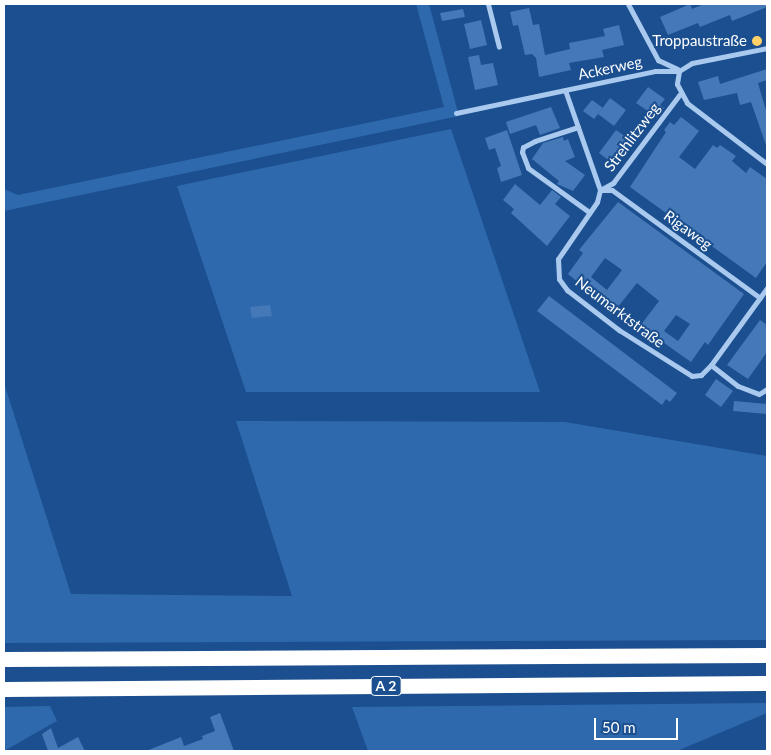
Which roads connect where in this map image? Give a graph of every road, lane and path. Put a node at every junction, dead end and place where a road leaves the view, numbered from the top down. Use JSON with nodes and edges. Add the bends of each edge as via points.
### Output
{"nodes":[{"id":1,"x":488,"y":4,"type":"edge"},
{"id":2,"x":628,"y":4,"type":"edge"},
{"id":3,"x":498,"y":47,"type":"dead end"},
{"id":4,"x":767,"y":48,"type":"edge"},
{"id":5,"x":679,"y":71,"type":"junction"},
{"id":6,"x":565,"y":90,"type":"junction"},
{"id":7,"x":680,"y":94,"type":"junction"},
{"id":8,"x":456,"y":113,"type":"dead end"},
{"id":9,"x":578,"y":127,"type":"junction"},
{"id":10,"x":767,"y":164,"type":"edge"},
{"id":11,"x":600,"y":190,"type":"junction"},
{"id":12,"x":589,"y":212,"type":"junction"},
{"id":13,"x":767,"y":288,"type":"edge"},
{"id":14,"x":760,"y":298,"type":"junction"},
{"id":15,"x":711,"y":365,"type":"junction"},
{"id":16,"x":767,"y":389,"type":"edge"},
{"id":17,"x":767,"y":655,"type":"edge"},
{"id":18,"x":4,"y":660,"type":"edge"},
{"id":19,"x":767,"y":683,"type":"edge"},
{"id":20,"x":4,"y":689,"type":"edge"}],
"edges":[{"from":1,"to":3,"type":"street"},
{"from":2,"to":5,"type":"street","via":[[658,60]]},
{"from":4,"to":5,"type":"street","name":"Ackerweg","via":[[692,63]]},
{"from":5,"to":6,"type":"street","name":"Ackerweg","via":[[655,71]]},
{"from":5,"to":7,"type":"street","via":[[676,79]]},
{"from":6,"to":8,"type":"street","name":"Ackerweg"},
{"from":6,"to":9,"type":"street"},
{"from":7,"to":10,"type":"street","via":[[695,110]]},
{"from":7,"to":11,"type":"street","name":"Strehlitzweg","via":[[613,183]]},
{"from":9,"to":11,"type":"street"},
{"from":9,"to":12,"type":"street","via":[[534,141],[523,147],[522,152],[528,168]]},
{"from":11,"to":12,"type":"street","name":"Neumarktstraße","via":[[597,202]]},
{"from":11,"to":14,"type":"street","name":"Rigaweg","via":[[612,190]]},
{"from":12,"to":15,"type":"street","name":"Neumarktstraße","via":[[558,259],[559,279],[567,290],[686,375],[701,375]]},
{"from":13,"to":14,"type":"street","name":"Neumarktstraße"},
{"from":14,"to":15,"type":"street","name":"Neumarktstraße"},
{"from":15,"to":16,"type":"street","via":[[738,386],[759,394]]},
{"from":17,"to":18,"type":"highway","number":"A 2"},
{"from":19,"to":20,"type":"highway","number":"A 2"}]}
